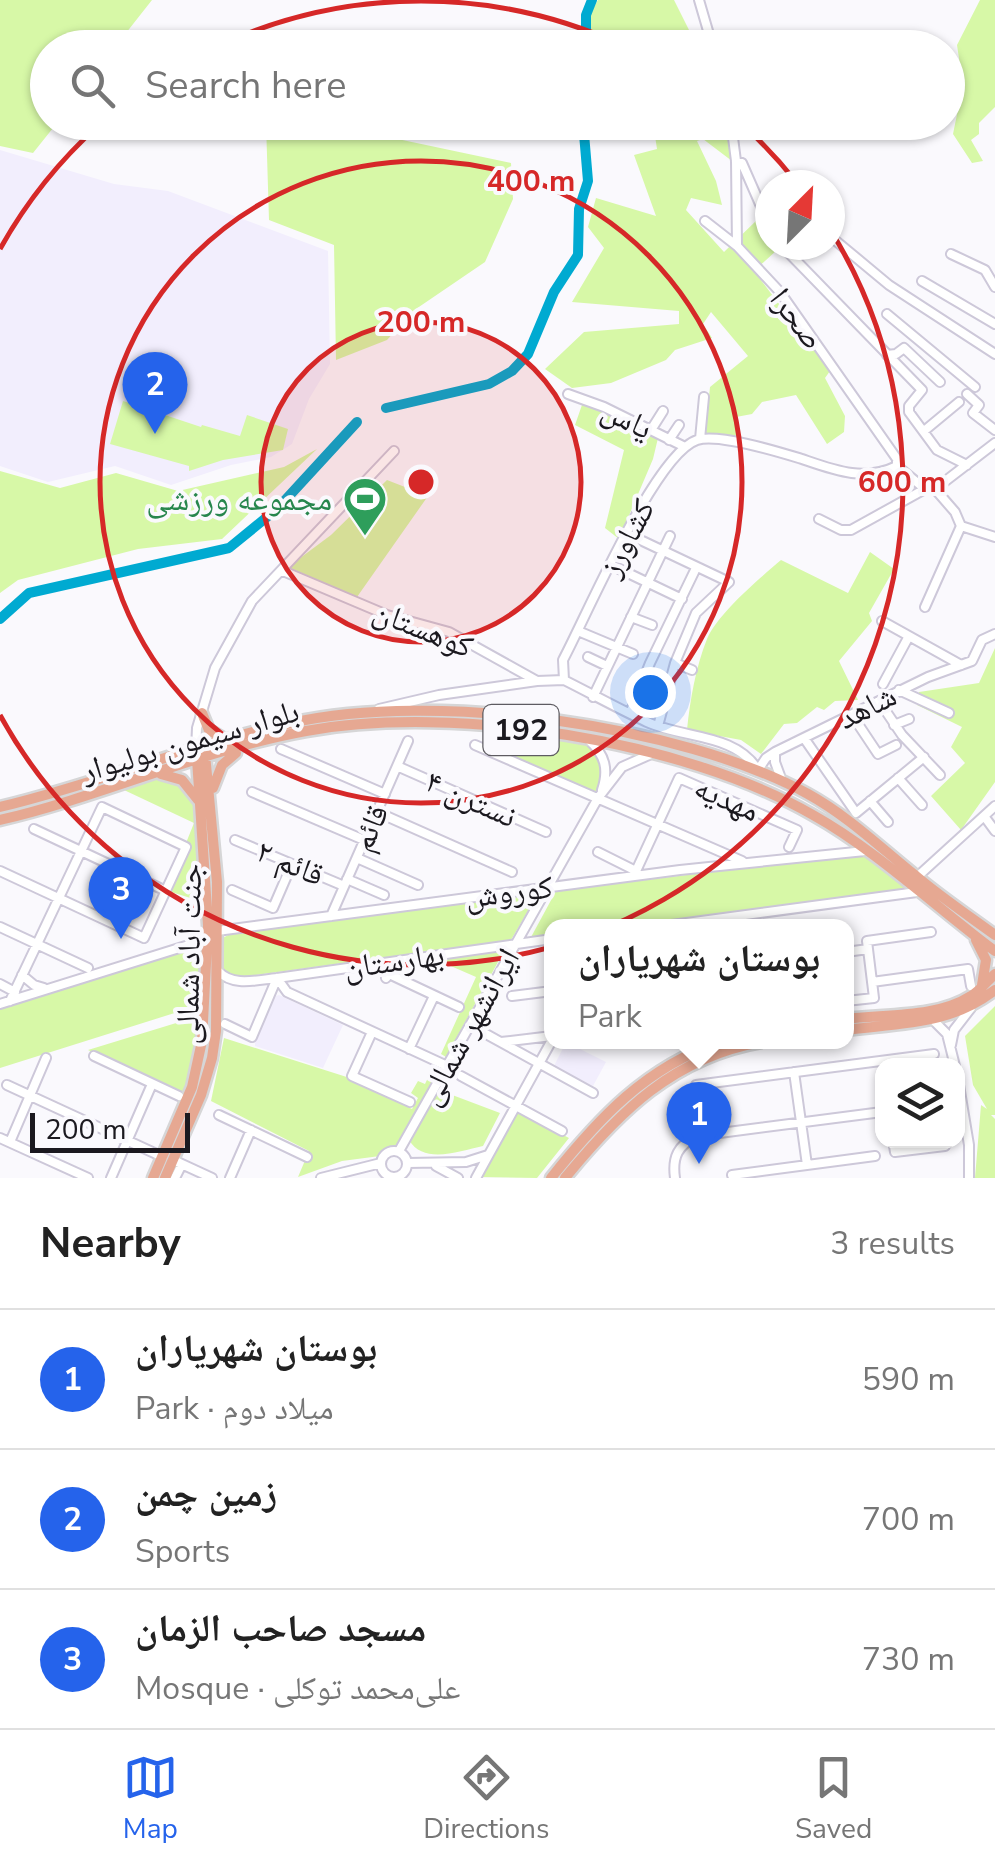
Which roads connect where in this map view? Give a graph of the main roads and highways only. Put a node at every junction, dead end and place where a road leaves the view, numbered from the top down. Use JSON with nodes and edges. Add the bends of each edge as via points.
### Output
{"nodes":[{"id":1,"x":201,"y":717,"type":"road end"},
{"id":2,"x":227,"y":740,"type":"junction"},
{"id":3,"x":245,"y":747,"type":"junction"},
{"id":4,"x":201,"y":754,"type":"junction"},
{"id":5,"x":159,"y":774,"type":"junction"},
{"id":6,"x":211,"y":794,"type":"junction"},
{"id":7,"x":200,"y":806,"type":"junction"},
{"id":8,"x":0,"y":807,"type":"edge"},
{"id":9,"x":0,"y":820,"type":"edge"},
{"id":10,"x":973,"y":934,"type":"junction"},
{"id":11,"x":212,"y":935,"type":"junction"},
{"id":12,"x":995,"y":935,"type":"edge"},
{"id":13,"x":995,"y":952,"type":"edge"},
{"id":14,"x":995,"y":974,"type":"edge"},
{"id":15,"x":976,"y":987,"type":"junction"},
{"id":16,"x":995,"y":990,"type":"edge"},
{"id":17,"x":854,"y":1018,"type":"edge"},
{"id":18,"x":854,"y":1029,"type":"edge"},
{"id":19,"x":700,"y":1049,"type":"edge"},
{"id":20,"x":736,"y":1049,"type":"edge"},
{"id":21,"x":173,"y":1160,"type":"junction"},
{"id":22,"x":154,"y":1178,"type":"edge"},
{"id":23,"x":165,"y":1178,"type":"edge"},
{"id":24,"x":551,"y":1178,"type":"edge"},
{"id":25,"x":565,"y":1178,"type":"edge"}],
"edges":[{"from":1,"to":2,"type":"main road"},
{"from":2,"to":4,"type":"main road","name":"بلوار سیمون بولیوار","number":"192"},
{"from":2,"to":12,"type":"main road","name":"بلوار سیمون بولیوار","number":"192","via":[[368,711],[563,722],[697,750],[811,796]]},
{"from":3,"to":4,"type":"main road","name":"بلوار سیمون بولیوار","number":"192"},
{"from":3,"to":6,"type":"main road","via":[[222,765]]},
{"from":3,"to":10,"type":"main road","name":"بلوار سیمون بولیوار","number":"192","via":[[304,731],[386,722],[515,729],[698,763],[795,804],[842,833]]},
{"from":4,"to":5,"type":"main road","name":"بلوار سیمون بولیوار","number":"192"},
{"from":4,"to":6,"type":"main road","name":"جنت آباد شمالی"},
{"from":4,"to":7,"type":"main road","name":"جنت آباد شمالی"},
{"from":4,"to":8,"type":"main road","name":"بلوار سیمون بولیوار","number":"192"},
{"from":5,"to":7,"type":"main road","via":[[182,780]]},
{"from":5,"to":9,"type":"main road","name":"بلوار سیمون بولیوار","number":"192"},
{"from":6,"to":11,"type":"main road","name":"جنت آباد شمالی"},
{"from":7,"to":11,"type":"main road","name":"جنت آباد شمالی"},
{"from":10,"to":13,"type":"main road","name":"بلوار سیمون بولیوار","number":"192"},
{"from":10,"to":15,"type":"main road","via":[[986,960]]},
{"from":11,"to":21,"type":"main road","name":"جنت آباد شمالی","via":[[197,1069]]},
{"from":11,"to":21,"type":"main road","name":"جنت آباد شمالی","via":[[218,971],[212,1058]]},
{"from":14,"to":15,"type":"main road"},
{"from":15,"to":17,"type":"main road","via":[[968,998],[944,1007]]},
{"from":16,"to":18,"type":"main road","via":[[971,1008],[933,1020]]},
{"from":19,"to":24,"type":"main road","via":[[644,1080]]},
{"from":20,"to":25,"type":"main road","via":[[663,1079],[614,1119]]},
{"from":21,"to":22,"type":"main road","name":"جنت آباد شمالی"},
{"from":21,"to":23,"type":"main road","name":"جنت آباد شمالی"}]}
